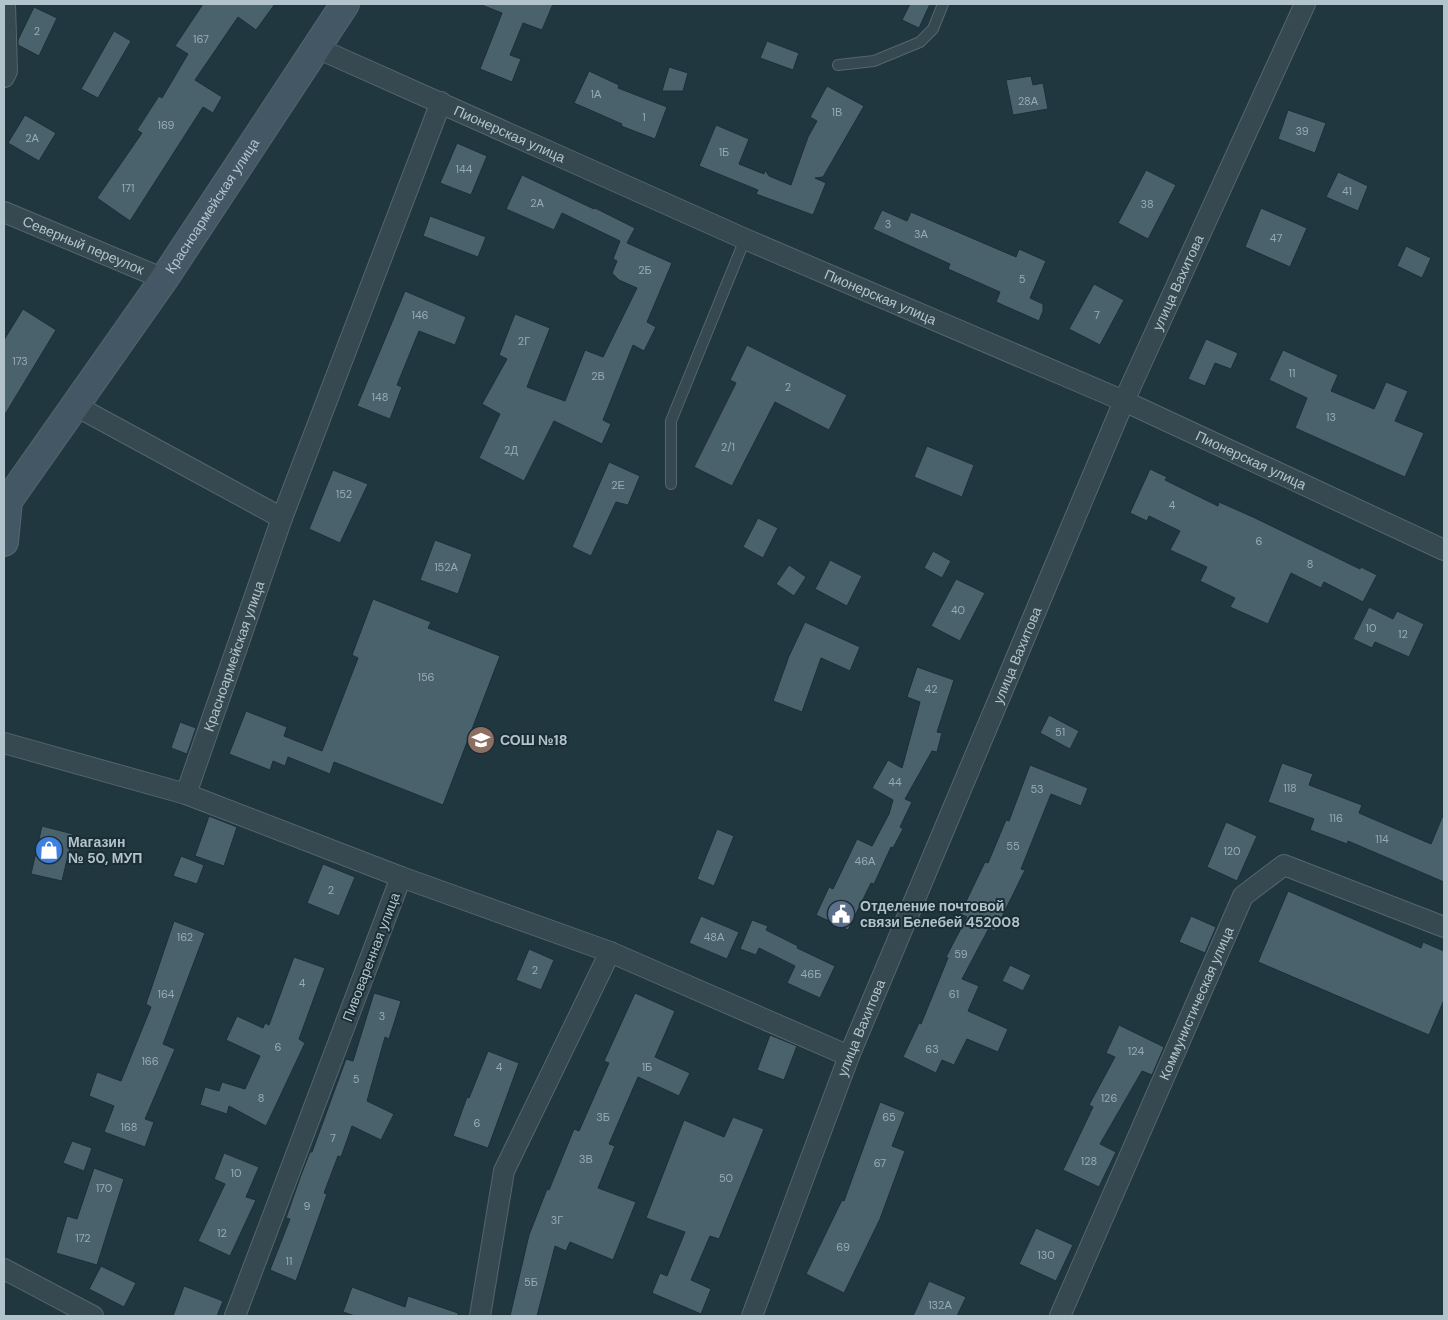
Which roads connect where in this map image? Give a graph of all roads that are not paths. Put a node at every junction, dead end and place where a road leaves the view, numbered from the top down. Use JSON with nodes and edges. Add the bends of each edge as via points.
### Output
{"nodes":[{"id":1,"x":5,"y":4,"type":"edge"},
{"id":2,"x":345,"y":4,"type":"edge"},
{"id":3,"x":943,"y":4,"type":"edge"},
{"id":4,"x":1305,"y":4,"type":"edge"},
{"id":5,"x":317,"y":48,"type":"junction"},
{"id":6,"x":838,"y":64,"type":"dead end"},
{"id":7,"x":4,"y":77,"type":"edge"},
{"id":8,"x":440,"y":102,"type":"junction"},
{"id":9,"x":4,"y":212,"type":"edge"},
{"id":10,"x":745,"y":239,"type":"junction"},
{"id":11,"x":164,"y":280,"type":"junction"},
{"id":12,"x":1124,"y":401,"type":"junction"},
{"id":13,"x":76,"y":406,"type":"junction"},
{"id":14,"x":671,"y":484,"type":"dead end"},
{"id":15,"x":6,"y":504,"type":"edge"},
{"id":16,"x":282,"y":518,"type":"junction"},
{"id":17,"x":4,"y":542,"type":"edge"},
{"id":18,"x":1444,"y":550,"type":"edge"},
{"id":19,"x":4,"y":743,"type":"edge"},
{"id":20,"x":186,"y":794,"type":"junction"},
{"id":21,"x":401,"y":877,"type":"junction"},
{"id":22,"x":1444,"y":927,"type":"edge"},
{"id":23,"x":610,"y":952,"type":"junction"},
{"id":24,"x":849,"y":1056,"type":"junction"},
{"id":25,"x":4,"y":1269,"type":"edge"},
{"id":26,"x":93,"y":1316,"type":"edge"},
{"id":27,"x":235,"y":1316,"type":"edge"},
{"id":28,"x":480,"y":1316,"type":"edge"},
{"id":29,"x":752,"y":1316,"type":"edge"},
{"id":30,"x":1060,"y":1316,"type":"edge"}],
"edges":[{"from":1,"to":7,"type":"street","via":[[7,71]]},
{"from":2,"to":5,"type":"main road","name":"Красноармейская улица"},
{"from":3,"to":6,"type":"lane","via":[[933,29],[920,42],[874,61]]},
{"from":4,"to":12,"type":"street","name":"улица Вахитова"},
{"from":5,"to":8,"type":"street","name":"Пионерская улица"},
{"from":5,"to":11,"type":"main road","name":"Красноармейская улица"},
{"from":8,"to":10,"type":"street","name":"Пионерская улица"},
{"from":8,"to":16,"type":"street","name":"Красноармейская улица"},
{"from":9,"to":11,"type":"street","name":"Северный переулок"},
{"from":10,"to":12,"type":"street","name":"Пионерская улица"},
{"from":10,"to":14,"type":"lane","via":[[670,422]]},
{"from":11,"to":13,"type":"main road","name":"Красноармейская улица"},
{"from":12,"to":18,"type":"street","name":"Пионерская улица"},
{"from":12,"to":24,"type":"street","name":"улица Вахитова"},
{"from":13,"to":15,"type":"main road","name":"Красноармейская улица"},
{"from":13,"to":16,"type":"street"},
{"from":15,"to":17,"type":"main road","name":"Красноармейская улица"},
{"from":16,"to":20,"type":"street","name":"Красноармейская улица"},
{"from":19,"to":20,"type":"street","name":"Пивоваренная улица"},
{"from":20,"to":21,"type":"street","name":"Пивоваренная улица"},
{"from":21,"to":23,"type":"street"},
{"from":21,"to":27,"type":"street","name":"Пивоваренная улица"},
{"from":22,"to":30,"type":"street","name":"Коммунистическая улица","via":[[1284,865],[1243,896]]},
{"from":23,"to":24,"type":"street"},
{"from":23,"to":28,"type":"street","via":[[504,1171]]},
{"from":24,"to":29,"type":"street","name":"улица Вахитова"},
{"from":25,"to":26,"type":"street"}]}
